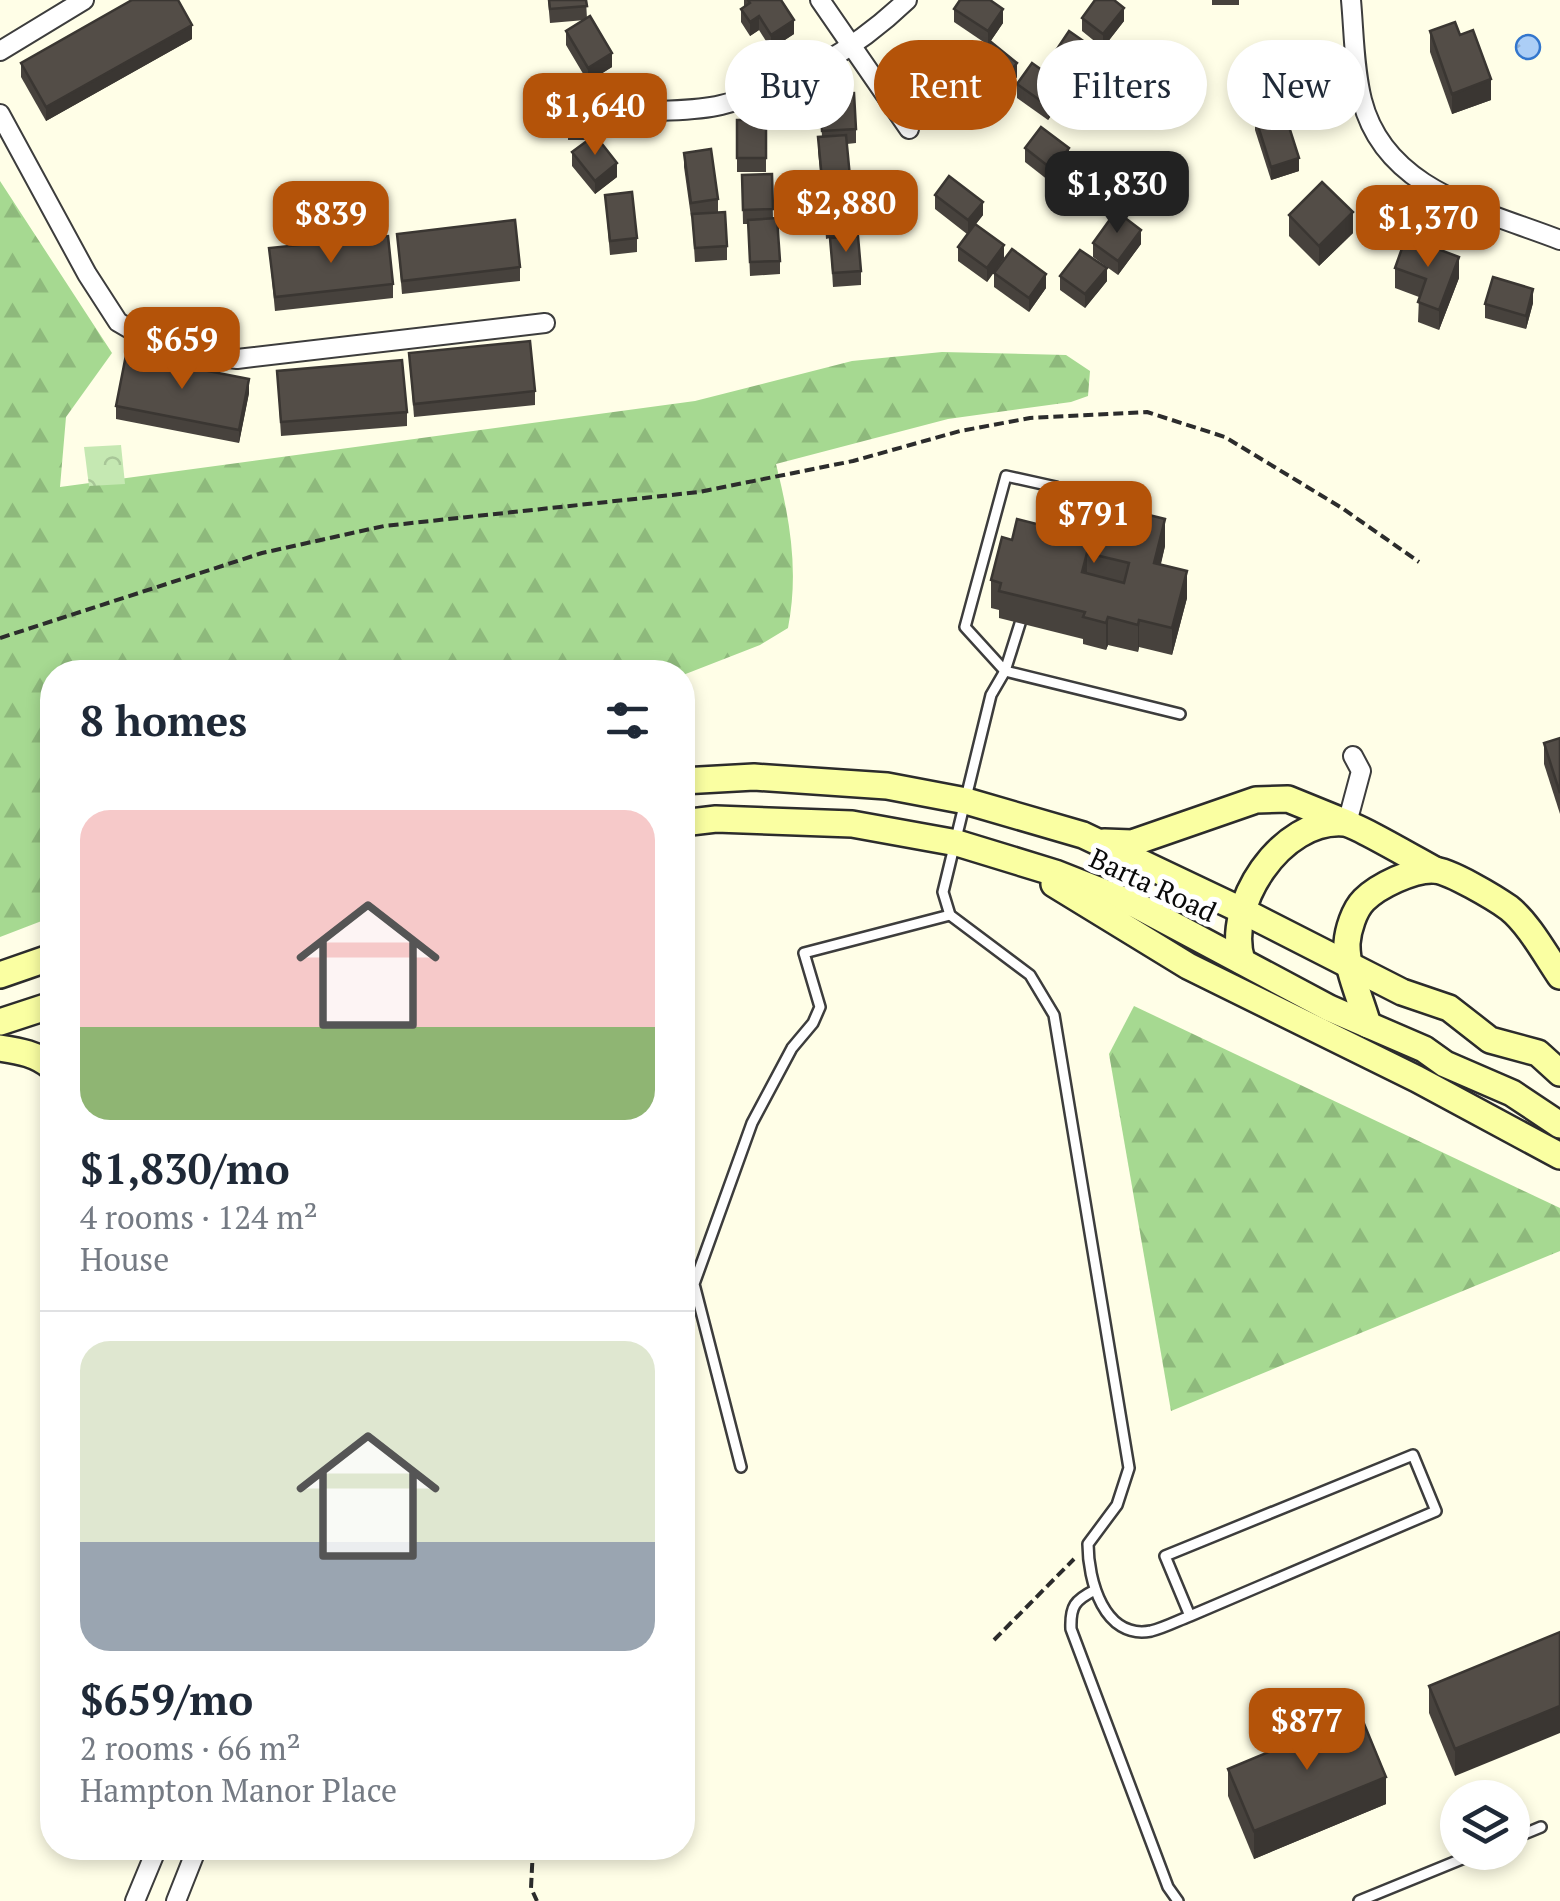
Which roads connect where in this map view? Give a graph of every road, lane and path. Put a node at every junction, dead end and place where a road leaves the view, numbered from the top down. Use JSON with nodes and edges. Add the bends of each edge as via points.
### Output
{"nodes":[{"id":1,"x":84,"y":0,"type":"edge"},
{"id":2,"x":820,"y":0,"type":"edge"},
{"id":3,"x":907,"y":0,"type":"edge"},
{"id":4,"x":1351,"y":0,"type":"edge"},
{"id":5,"x":847,"y":40,"type":"edge"},
{"id":6,"x":854,"y":41,"type":"edge"},
{"id":7,"x":854,"y":50,"type":"edge"},
{"id":8,"x":0,"y":51,"type":"edge"},
{"id":9,"x":874,"y":78,"type":"edge"},
{"id":10,"x":725,"y":104,"type":"edge"},
{"id":11,"x":660,"y":111,"type":"dead end"},
{"id":12,"x":0,"y":114,"type":"edge"},
{"id":13,"x":1560,"y":240,"type":"edge"},
{"id":14,"x":545,"y":323,"type":"dead end"},
{"id":15,"x":1038,"y":552,"type":"edge"},
{"id":16,"x":1419,"y":562,"type":"dead end"},
{"id":17,"x":1025,"y":606,"type":"edge"},
{"id":18,"x":0,"y":638,"type":"edge"},
{"id":19,"x":1005,"y":671,"type":"junction"},
{"id":20,"x":1180,"y":714,"type":"dead end"},
{"id":21,"x":1353,"y":756,"type":"dead end"},
{"id":22,"x":695,"y":781,"type":"edge"},
{"id":23,"x":966,"y":800,"type":"junction"},
{"id":24,"x":695,"y":821,"type":"edge"},
{"id":25,"x":1347,"y":823,"type":"junction"},
{"id":26,"x":1097,"y":842,"type":"junction"},
{"id":27,"x":957,"y":843,"type":"junction"},
{"id":28,"x":1030,"y":866,"type":"junction"},
{"id":29,"x":1435,"y":870,"type":"junction"},
{"id":30,"x":1243,"y":911,"type":"junction"},
{"id":31,"x":950,"y":914,"type":"junction"},
{"id":32,"x":1242,"y":961,"type":"junction"},
{"id":33,"x":40,"y":962,"type":"edge"},
{"id":34,"x":1350,"y":964,"type":"junction"},
{"id":35,"x":0,"y":975,"type":"edge"},
{"id":36,"x":1560,"y":976,"type":"edge"},
{"id":37,"x":40,"y":1009,"type":"edge"},
{"id":38,"x":0,"y":1022,"type":"edge"},
{"id":39,"x":1368,"y":1024,"type":"junction"},
{"id":40,"x":0,"y":1048,"type":"edge"},
{"id":41,"x":40,"y":1060,"type":"edge"},
{"id":42,"x":1560,"y":1073,"type":"edge"},
{"id":43,"x":1560,"y":1126,"type":"edge"},
{"id":44,"x":1560,"y":1156,"type":"edge"},
{"id":45,"x":695,"y":1281,"type":"edge"},
{"id":46,"x":695,"y":1288,"type":"edge"},
{"id":47,"x":741,"y":1467,"type":"dead end"},
{"id":48,"x":1088,"y":1544,"type":"junction"},
{"id":49,"x":1095,"y":1590,"type":"junction"},
{"id":50,"x":1190,"y":1616,"type":"junction"},
{"id":51,"x":994,"y":1640,"type":"dead end"},
{"id":52,"x":1541,"y":1827,"type":"dead end"},
{"id":53,"x":1530,"y":1832,"type":"edge"},
{"id":54,"x":152,"y":1860,"type":"edge"},
{"id":55,"x":192,"y":1860,"type":"edge"},
{"id":56,"x":532,"y":1860,"type":"edge"},
{"id":57,"x":1440,"y":1868,"type":"edge"},
{"id":58,"x":135,"y":1901,"type":"edge"},
{"id":59,"x":176,"y":1901,"type":"edge"},
{"id":60,"x":537,"y":1901,"type":"edge"},
{"id":61,"x":1178,"y":1901,"type":"edge"},
{"id":62,"x":1359,"y":1901,"type":"edge"}],
"edges":[{"from":1,"to":8,"type":"street"},
{"from":2,"to":5,"type":"street"},
{"from":3,"to":6,"type":"street"},
{"from":4,"to":13,"type":"street","via":[[1360,95],[1390,157],[1442,194]]},
{"from":7,"to":9,"type":"street"},
{"from":10,"to":11,"type":"street"},
{"from":12,"to":14,"type":"street","via":[[118,322],[168,351],[237,359]]},
{"from":15,"to":19,"type":"lane","via":[[1056,488],[1006,476],[966,627]]},
{"from":16,"to":18,"type":"path","via":[[1225,437],[1148,412],[1030,418],[699,492],[384,526],[262,553]]},
{"from":17,"to":19,"type":"lane"},
{"from":19,"to":20,"type":"lane"},
{"from":19,"to":23,"type":"lane","via":[[991,695]]},
{"from":21,"to":25,"type":"street","via":[[1361,771]]},
{"from":22,"to":23,"type":"street","name":"Barta Road","via":[[887,786]]},
{"from":23,"to":26,"type":"street","name":"Barta Road"},
{"from":23,"to":27,"type":"lane"},
{"from":24,"to":27,"type":"street","name":"Barta Road","via":[[852,824]]},
{"from":25,"to":26,"type":"street","via":[[1288,799],[1256,800],[1132,842]]},
{"from":25,"to":29,"type":"street"},
{"from":25,"to":30,"type":"street","via":[[1290,839],[1267,863]]},
{"from":26,"to":30,"type":"street","name":"Barta Road"},
{"from":27,"to":28,"type":"street","name":"Barta Road"},
{"from":27,"to":31,"type":"lane","via":[[943,892]]},
{"from":28,"to":32,"type":"street","name":"Barta Road","via":[[1136,905]]},
{"from":28,"to":44,"type":"street","via":[[1188,966]]},
{"from":29,"to":34,"type":"street","via":[[1390,883],[1362,901],[1350,925]]},
{"from":29,"to":36,"type":"street","via":[[1511,910]]},
{"from":30,"to":32,"type":"street","via":[[1236,943]]},
{"from":30,"to":34,"type":"street","name":"Barta Road"},
{"from":31,"to":45,"type":"lane","via":[[804,953],[820,1007],[752,1124]]},
{"from":31,"to":48,"type":"lane","via":[[1030,975],[1054,1014],[1129,1468],[1117,1505]]},
{"from":32,"to":39,"type":"street","name":"Barta Road"},
{"from":33,"to":35,"type":"street"},
{"from":34,"to":39,"type":"street"},
{"from":34,"to":42,"type":"street","name":"Barta Road","via":[[1448,1008],[1490,1040],[1538,1053]]},
{"from":37,"to":38,"type":"street"},
{"from":39,"to":43,"type":"street","name":"Barta Road","via":[[1512,1093]]},
{"from":40,"to":41,"type":"street"},
{"from":46,"to":47,"type":"lane"},
{"from":48,"to":49,"type":"lane"},
{"from":48,"to":51,"type":"path"},
{"from":49,"to":50,"type":"lane","via":[[1108,1616],[1136,1631]]},
{"from":49,"to":61,"type":"lane","via":[[1076,1600],[1070,1629]]},
{"from":50,"to":50,"type":"lane","via":[[1436,1512],[1412,1455],[1165,1556]]},
{"from":52,"to":53,"type":"lane"},
{"from":54,"to":58,"type":"street"},
{"from":55,"to":59,"type":"street"},
{"from":56,"to":60,"type":"path","via":[[530,1888]]},
{"from":57,"to":62,"type":"lane"}]}
